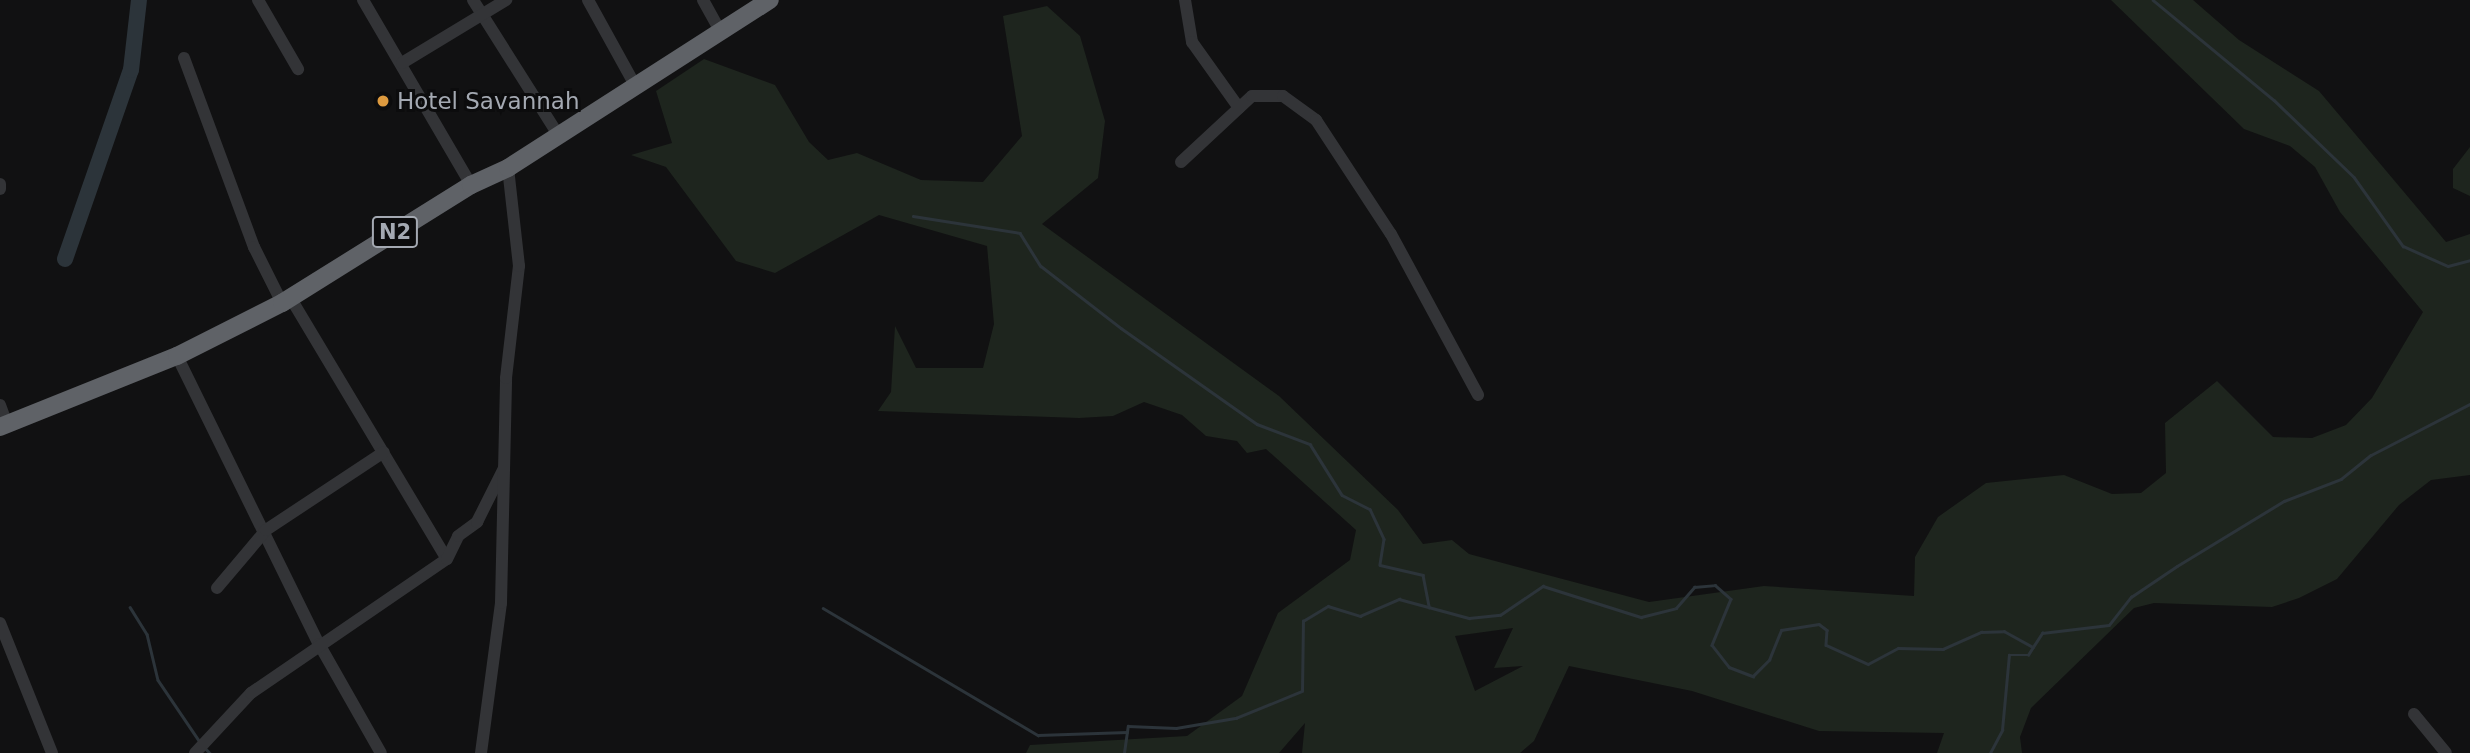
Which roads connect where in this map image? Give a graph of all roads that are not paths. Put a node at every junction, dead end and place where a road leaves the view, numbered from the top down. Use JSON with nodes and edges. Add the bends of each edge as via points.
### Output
{"nodes":[{"id":1,"x":258,"y":0,"type":"edge"},
{"id":2,"x":363,"y":0,"type":"edge"},
{"id":3,"x":473,"y":0,"type":"edge"},
{"id":4,"x":506,"y":0,"type":"edge"},
{"id":5,"x":588,"y":0,"type":"edge"},
{"id":6,"x":703,"y":0,"type":"edge"},
{"id":7,"x":770,"y":0,"type":"edge"},
{"id":8,"x":1185,"y":0,"type":"edge"},
{"id":9,"x":482,"y":14,"type":"junction"},
{"id":10,"x":720,"y":31,"type":"junction"},
{"id":11,"x":184,"y":58,"type":"dead end"},
{"id":12,"x":402,"y":63,"type":"junction"},
{"id":13,"x":298,"y":69,"type":"dead end"},
{"id":14,"x":635,"y":85,"type":"junction"},
{"id":15,"x":1239,"y":108,"type":"junction"},
{"id":16,"x":557,"y":133,"type":"junction"},
{"id":17,"x":1181,"y":162,"type":"dead end"},
{"id":18,"x":508,"y":168,"type":"junction"},
{"id":19,"x":471,"y":185,"type":"junction"},
{"id":20,"x":286,"y":300,"type":"junction"},
{"id":21,"x":177,"y":356,"type":"junction"},
{"id":22,"x":1478,"y":395,"type":"dead end"},
{"id":23,"x":0,"y":405,"type":"edge"},
{"id":24,"x":3,"y":426,"type":"edge"},
{"id":25,"x":384,"y":452,"type":"junction"},
{"id":26,"x":507,"y":461,"type":"junction"},
{"id":27,"x":266,"y":530,"type":"junction"},
{"id":28,"x":447,"y":559,"type":"junction"},
{"id":29,"x":217,"y":587,"type":"dead end"},
{"id":30,"x":0,"y":623,"type":"edge"},
{"id":31,"x":319,"y":644,"type":"junction"},
{"id":32,"x":2414,"y":714,"type":"dead end"},
{"id":33,"x":52,"y":753,"type":"edge"},
{"id":34,"x":195,"y":753,"type":"edge"},
{"id":35,"x":381,"y":753,"type":"edge"},
{"id":36,"x":481,"y":753,"type":"edge"},
{"id":37,"x":2446,"y":753,"type":"edge"}],
"edges":[{"from":1,"to":13,"type":"street"},
{"from":2,"to":12,"type":"street"},
{"from":3,"to":9,"type":"street"},
{"from":4,"to":9,"type":"street"},
{"from":5,"to":14,"type":"street"},
{"from":6,"to":10,"type":"street"},
{"from":7,"to":10,"type":"highway","number":"N2"},
{"from":8,"to":15,"type":"street","via":[[1192,42]]},
{"from":9,"to":12,"type":"street"},
{"from":9,"to":16,"type":"street"},
{"from":10,"to":14,"type":"highway","number":"N2"},
{"from":11,"to":20,"type":"street","via":[[254,247]]},
{"from":12,"to":19,"type":"street"},
{"from":14,"to":16,"type":"highway","number":"N2"},
{"from":15,"to":17,"type":"street"},
{"from":15,"to":22,"type":"street","via":[[1252,96],[1283,96],[1317,120],[1391,234]]},
{"from":16,"to":18,"type":"highway","number":"N2"},
{"from":18,"to":19,"type":"highway","number":"N2"},
{"from":18,"to":26,"type":"street","via":[[519,267],[506,378]]},
{"from":19,"to":20,"type":"highway","number":"N2"},
{"from":20,"to":21,"type":"highway","number":"N2"},
{"from":20,"to":25,"type":"street"},
{"from":21,"to":24,"type":"highway","number":"N2"},
{"from":21,"to":27,"type":"street"},
{"from":23,"to":24,"type":"street"},
{"from":25,"to":27,"type":"street"},
{"from":25,"to":28,"type":"street"},
{"from":26,"to":28,"type":"street","via":[[477,522],[458,536]]},
{"from":26,"to":36,"type":"street","via":[[500,603]]},
{"from":27,"to":29,"type":"street"},
{"from":27,"to":31,"type":"street"},
{"from":28,"to":31,"type":"street"},
{"from":30,"to":33,"type":"street"},
{"from":31,"to":34,"type":"street","via":[[251,693]]},
{"from":31,"to":35,"type":"street"},
{"from":32,"to":37,"type":"street"}]}
